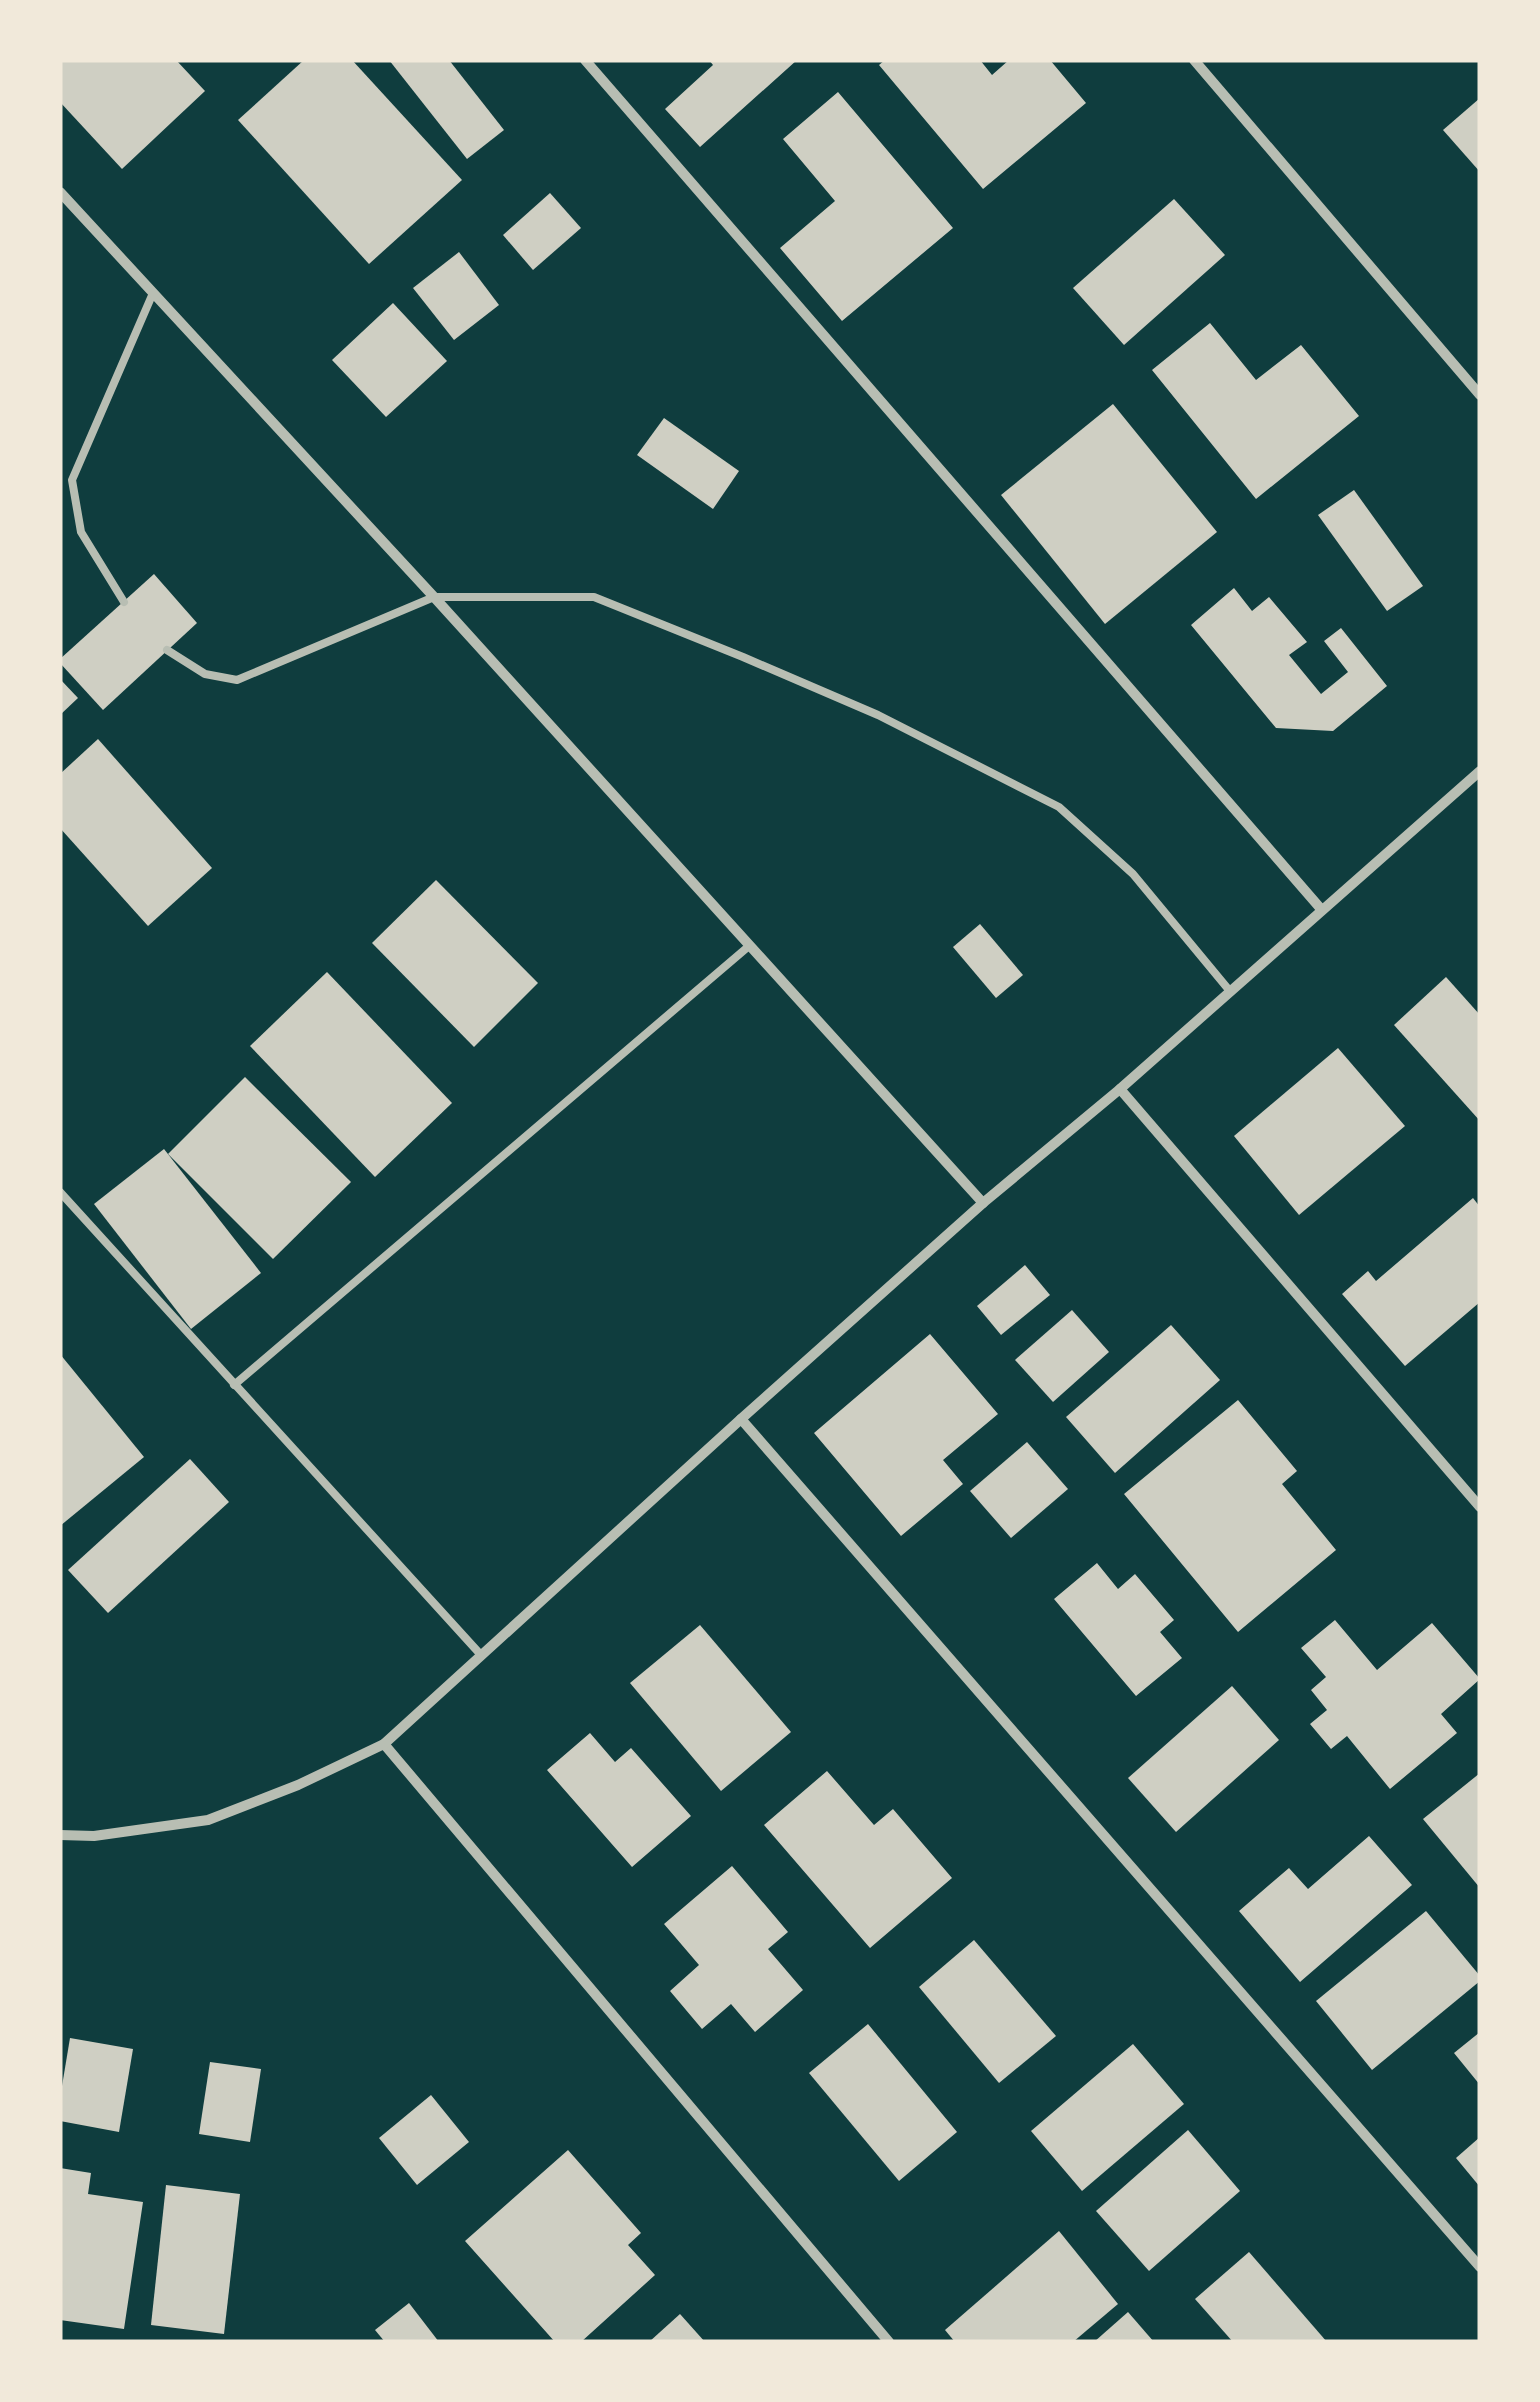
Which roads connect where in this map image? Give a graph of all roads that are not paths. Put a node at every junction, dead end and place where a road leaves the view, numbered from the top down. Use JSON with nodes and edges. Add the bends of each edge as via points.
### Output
{"nodes":[{"id":1,"x":586,"y":60,"type":"edge"},
{"id":2,"x":1194,"y":60,"type":"edge"},
{"id":3,"x":60,"y":192,"type":"edge"},
{"id":4,"x":153,"y":293,"type":"junction"},
{"id":5,"x":1480,"y":394,"type":"edge"},
{"id":6,"x":434,"y":597,"type":"junction"},
{"id":7,"x":124,"y":602,"type":"dead end"},
{"id":8,"x":168,"y":650,"type":"dead end"},
{"id":9,"x":1480,"y":771,"type":"edge"},
{"id":10,"x":1322,"y":909,"type":"junction"},
{"id":11,"x":749,"y":946,"type":"junction"},
{"id":12,"x":1230,"y":990,"type":"junction"},
{"id":13,"x":1120,"y":1088,"type":"junction"},
{"id":14,"x":60,"y":1192,"type":"edge"},
{"id":15,"x":983,"y":1204,"type":"junction"},
{"id":16,"x":234,"y":1385,"type":"junction"},
{"id":17,"x":741,"y":1418,"type":"junction"},
{"id":18,"x":1480,"y":1508,"type":"edge"},
{"id":19,"x":481,"y":1655,"type":"junction"},
{"id":20,"x":384,"y":1744,"type":"junction"},
{"id":21,"x":60,"y":1835,"type":"edge"},
{"id":22,"x":1480,"y":2267,"type":"edge"},
{"id":23,"x":888,"y":2342,"type":"edge"}],
"edges":[{"from":1,"to":10,"type":"street"},
{"from":2,"to":5,"type":"street"},
{"from":3,"to":4,"type":"street"},
{"from":4,"to":6,"type":"street"},
{"from":4,"to":7,"type":"lane","via":[[72,480],[82,532]]},
{"from":6,"to":8,"type":"lane","via":[[237,680],[205,674]]},
{"from":6,"to":11,"type":"street"},
{"from":6,"to":12,"type":"lane","via":[[594,597],[878,715],[1059,807],[1133,874]]},
{"from":9,"to":10,"type":"street"},
{"from":10,"to":12,"type":"street"},
{"from":11,"to":15,"type":"street"},
{"from":11,"to":16,"type":"lane"},
{"from":12,"to":13,"type":"street"},
{"from":13,"to":15,"type":"street"},
{"from":13,"to":18,"type":"street"},
{"from":14,"to":16,"type":"lane"},
{"from":15,"to":17,"type":"street"},
{"from":16,"to":19,"type":"lane"},
{"from":17,"to":19,"type":"street"},
{"from":17,"to":22,"type":"street"},
{"from":19,"to":20,"type":"street"},
{"from":20,"to":21,"type":"street","via":[[208,1820]]},
{"from":20,"to":23,"type":"street"}]}
